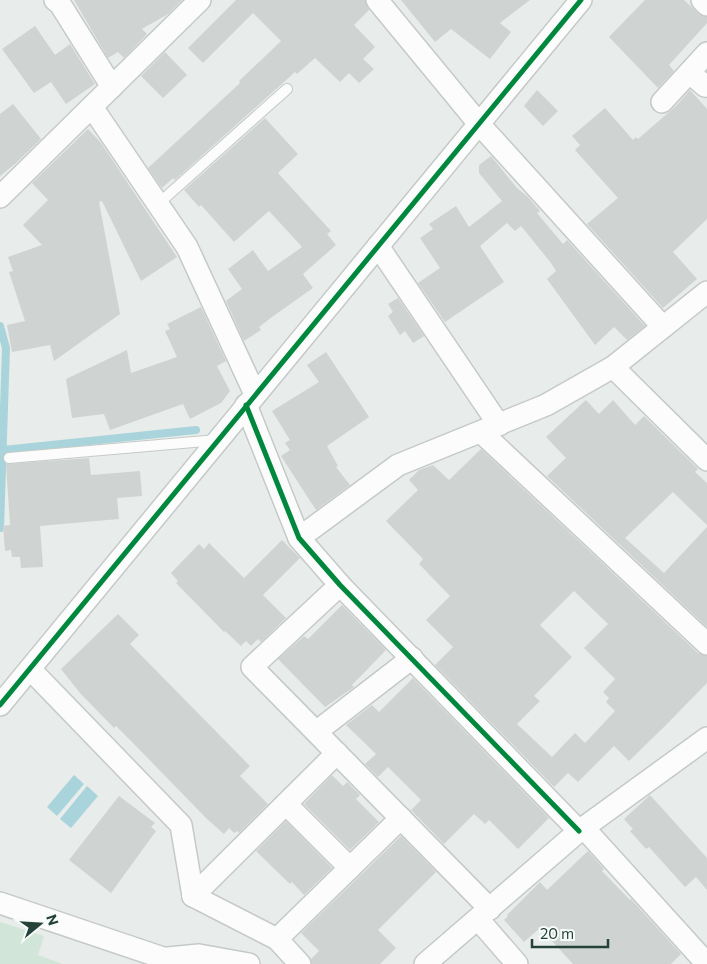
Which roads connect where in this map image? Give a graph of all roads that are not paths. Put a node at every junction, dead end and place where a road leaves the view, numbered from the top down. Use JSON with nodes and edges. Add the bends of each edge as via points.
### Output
{"nodes":[{"id":1,"x":55,"y":0,"type":"edge"},
{"id":2,"x":200,"y":0,"type":"edge"},
{"id":3,"x":377,"y":0,"type":"edge"},
{"id":4,"x":581,"y":0,"type":"edge"},
{"id":5,"x":702,"y":0,"type":"edge"},
{"id":6,"x":707,"y":5,"type":"edge"},
{"id":7,"x":707,"y":53,"type":"edge"},
{"id":8,"x":699,"y":79,"type":"edge"},
{"id":9,"x":112,"y":87,"type":"junction"},
{"id":10,"x":287,"y":90,"type":"dead end"},
{"id":11,"x":662,"y":102,"type":"dead end"},
{"id":12,"x":92,"y":107,"type":"junction"},
{"id":13,"x":480,"y":125,"type":"junction"},
{"id":14,"x":0,"y":197,"type":"edge"},
{"id":15,"x":158,"y":204,"type":"junction"},
{"id":16,"x":378,"y":246,"type":"junction"},
{"id":17,"x":707,"y":292,"type":"edge"},
{"id":18,"x":663,"y":327,"type":"junction"},
{"id":19,"x":613,"y":367,"type":"junction"},
{"id":20,"x":251,"y":400,"type":"junction"},
{"id":21,"x":490,"y":429,"type":"junction"},
{"id":22,"x":218,"y":440,"type":"junction"},
{"id":23,"x":9,"y":458,"type":"dead end"},
{"id":24,"x":707,"y":460,"type":"edge"},
{"id":25,"x":299,"y":538,"type":"junction"},
{"id":26,"x":340,"y":585,"type":"junction"},
{"id":27,"x":707,"y":644,"type":"edge"},
{"id":28,"x":412,"y":658,"type":"junction"},
{"id":29,"x":30,"y":669,"type":"junction"},
{"id":30,"x":0,"y":705,"type":"edge"},
{"id":31,"x":316,"y":732,"type":"junction"},
{"id":32,"x":707,"y":738,"type":"edge"},
{"id":33,"x":337,"y":753,"type":"junction"},
{"id":34,"x":286,"y":804,"type":"junction"},
{"id":35,"x":401,"y":818,"type":"junction"},
{"id":36,"x":581,"y":829,"type":"junction"},
{"id":37,"x":350,"y":868,"type":"junction"},
{"id":38,"x":193,"y":896,"type":"junction"},
{"id":39,"x":0,"y":903,"type":"edge"},
{"id":40,"x":484,"y":914,"type":"junction"},
{"id":41,"x":276,"y":939,"type":"junction"},
{"id":42,"x":174,"y":961,"type":"edge"},
{"id":43,"x":249,"y":964,"type":"edge"},
{"id":44,"x":300,"y":964,"type":"edge"},
{"id":45,"x":425,"y":964,"type":"edge"},
{"id":46,"x":517,"y":964,"type":"edge"},
{"id":47,"x":707,"y":964,"type":"edge"}],
"edges":[{"from":1,"to":9,"type":"street"},
{"from":2,"to":9,"type":"street"},
{"from":3,"to":13,"type":"street"},
{"from":4,"to":13,"type":"street"},
{"from":5,"to":6,"type":"street"},
{"from":7,"to":8,"type":"street"},
{"from":8,"to":11,"type":"street"},
{"from":9,"to":12,"type":"street"},
{"from":10,"to":15,"type":"lane"},
{"from":12,"to":14,"type":"street"},
{"from":12,"to":15,"type":"street"},
{"from":13,"to":16,"type":"street"},
{"from":13,"to":18,"type":"street"},
{"from":15,"to":20,"type":"street","via":[[187,247]]},
{"from":16,"to":20,"type":"street"},
{"from":16,"to":21,"type":"street"},
{"from":17,"to":18,"type":"street"},
{"from":18,"to":19,"type":"street"},
{"from":19,"to":21,"type":"street","via":[[546,405]]},
{"from":19,"to":24,"type":"street"},
{"from":20,"to":22,"type":"street"},
{"from":20,"to":25,"type":"street"},
{"from":21,"to":25,"type":"street","via":[[398,465]]},
{"from":21,"to":27,"type":"street"},
{"from":22,"to":23,"type":"lane"},
{"from":22,"to":29,"type":"street"},
{"from":25,"to":26,"type":"street"},
{"from":26,"to":28,"type":"street"},
{"from":26,"to":31,"type":"street","via":[[252,667]]},
{"from":28,"to":31,"type":"street"},
{"from":28,"to":36,"type":"street"},
{"from":29,"to":30,"type":"street"},
{"from":29,"to":38,"type":"street","via":[[181,825]]},
{"from":31,"to":33,"type":"street"},
{"from":32,"to":36,"type":"street"},
{"from":33,"to":34,"type":"street"},
{"from":33,"to":35,"type":"street"},
{"from":34,"to":37,"type":"street"},
{"from":34,"to":38,"type":"street"},
{"from":35,"to":37,"type":"street"},
{"from":35,"to":40,"type":"street"},
{"from":36,"to":40,"type":"street"},
{"from":36,"to":47,"type":"street"},
{"from":37,"to":41,"type":"street"},
{"from":38,"to":41,"type":"street"},
{"from":39,"to":42,"type":"street"},
{"from":40,"to":45,"type":"street"},
{"from":40,"to":46,"type":"street"},
{"from":41,"to":44,"type":"street"},
{"from":42,"to":43,"type":"street","via":[[199,955]]}]}
